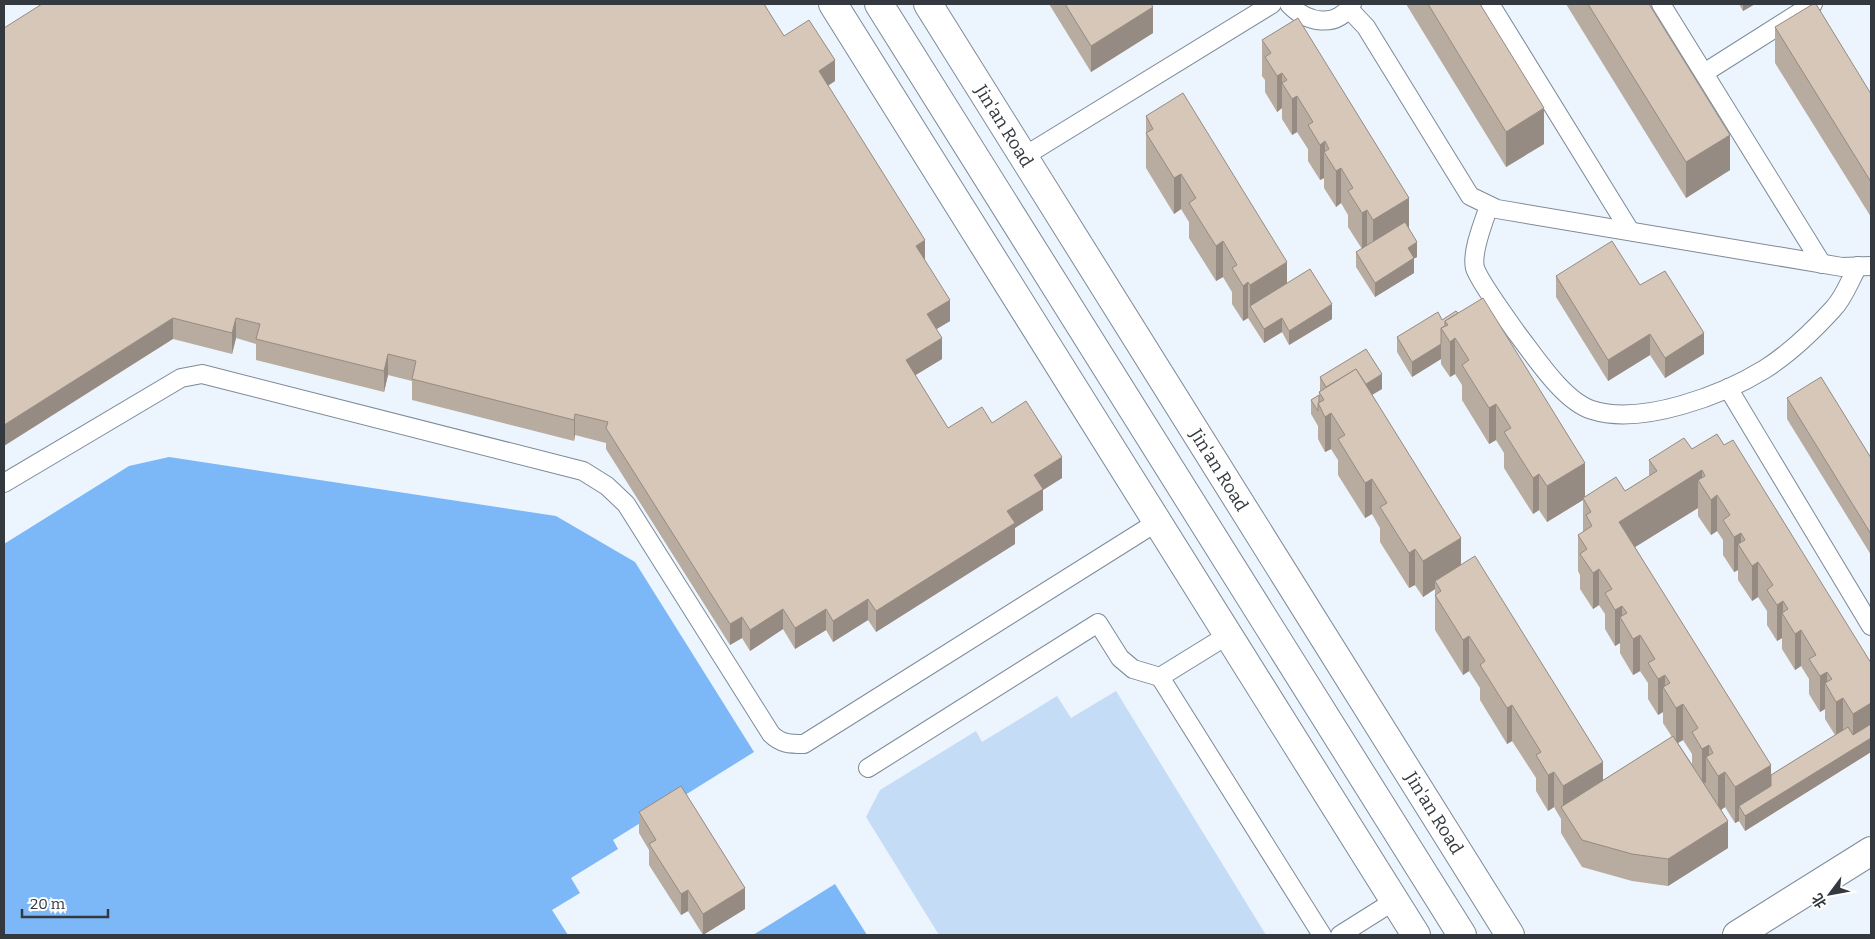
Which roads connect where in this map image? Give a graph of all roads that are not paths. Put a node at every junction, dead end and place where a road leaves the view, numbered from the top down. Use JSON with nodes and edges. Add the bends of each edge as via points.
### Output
{"nodes":[{"id":1,"x":833,"y":4,"type":"edge"},
{"id":2,"x":879,"y":4,"type":"edge"},
{"id":3,"x":928,"y":4,"type":"edge"},
{"id":4,"x":1272,"y":4,"type":"edge"},
{"id":5,"x":1289,"y":4,"type":"edge"},
{"id":6,"x":1490,"y":4,"type":"edge"},
{"id":7,"x":1661,"y":4,"type":"edge"},
{"id":8,"x":1813,"y":4,"type":"edge"},
{"id":9,"x":1350,"y":6,"type":"edge"},
{"id":10,"x":1704,"y":73,"type":"junction"},
{"id":11,"x":1023,"y":157,"type":"junction"},
{"id":12,"x":1489,"y":206,"type":"junction"},
{"id":13,"x":1630,"y":231,"type":"junction"},
{"id":14,"x":1822,"y":264,"type":"junction"},
{"id":15,"x":1865,"y":266,"type":"edge"},
{"id":16,"x":1728,"y":388,"type":"junction"},
{"id":17,"x":4,"y":483,"type":"edge"},
{"id":18,"x":1157,"y":522,"type":"junction"},
{"id":19,"x":1871,"y":626,"type":"edge"},
{"id":20,"x":1228,"y":635,"type":"junction"},
{"id":21,"x":1160,"y":677,"type":"junction"},
{"id":22,"x":868,"y":768,"type":"dead end"},
{"id":23,"x":1871,"y":851,"type":"edge"},
{"id":24,"x":1394,"y":901,"type":"junction"},
{"id":25,"x":1322,"y":935,"type":"edge"},
{"id":26,"x":1340,"y":935,"type":"edge"},
{"id":27,"x":1416,"y":935,"type":"edge"},
{"id":28,"x":1462,"y":935,"type":"edge"},
{"id":29,"x":1510,"y":935,"type":"edge"},
{"id":30,"x":1737,"y":935,"type":"edge"}],
"edges":[{"from":1,"to":18,"type":"main road"},
{"from":2,"to":28,"type":"main road"},
{"from":3,"to":11,"type":"main road","name":"Jin'an Road"},
{"from":4,"to":11,"type":"lane"},
{"from":5,"to":9,"type":"lane","via":[[1312,20],[1326,21],[1339,17]]},
{"from":6,"to":13,"type":"lane"},
{"from":7,"to":10,"type":"lane"},
{"from":8,"to":10,"type":"lane"},
{"from":9,"to":12,"type":"lane","via":[[1470,196]]},
{"from":10,"to":14,"type":"lane"},
{"from":11,"to":29,"type":"main road","name":"Jin'an Road"},
{"from":12,"to":13,"type":"lane"},
{"from":12,"to":16,"type":"lane","via":[[1478,235],[1475,268],[1503,314],[1571,396],[1590,410],[1632,414],[1677,405]]},
{"from":13,"to":14,"type":"lane"},
{"from":14,"to":15,"type":"lane"},
{"from":15,"to":16,"type":"lane","via":[[1835,307],[1798,345],[1765,369]]},
{"from":16,"to":19,"type":"lane"},
{"from":17,"to":18,"type":"lane","via":[[181,378],[202,374],[582,471],[607,486],[626,504],[771,734],[778,741],[789,744],[804,744]]},
{"from":18,"to":20,"type":"main road"},
{"from":20,"to":21,"type":"lane"},
{"from":20,"to":24,"type":"main road"},
{"from":21,"to":22,"type":"lane","via":[[1133,670],[1120,658],[1098,623]]},
{"from":21,"to":25,"type":"lane"},
{"from":23,"to":30,"type":"main road"},
{"from":24,"to":26,"type":"lane"},
{"from":24,"to":27,"type":"main road"}]}
